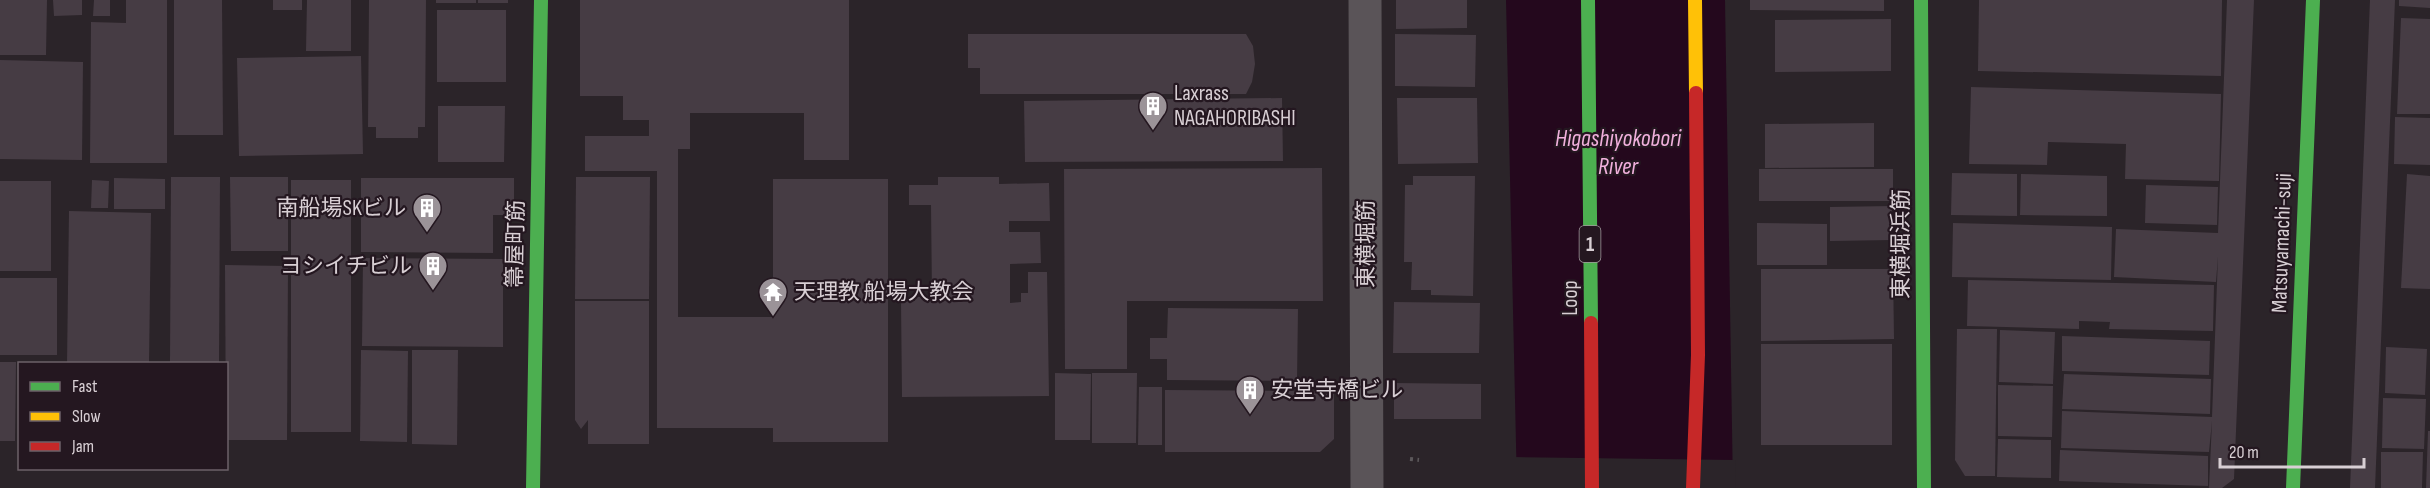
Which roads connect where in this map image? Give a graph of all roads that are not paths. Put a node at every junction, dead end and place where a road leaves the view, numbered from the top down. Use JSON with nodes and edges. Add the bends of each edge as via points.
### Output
{"nodes":[{"id":1,"x":541,"y":0,"type":"edge"},
{"id":2,"x":1365,"y":0,"type":"edge"},
{"id":3,"x":1588,"y":0,"type":"edge"},
{"id":4,"x":1695,"y":0,"type":"edge"},
{"id":5,"x":1921,"y":0,"type":"edge"},
{"id":6,"x":2313,"y":0,"type":"edge"},
{"id":7,"x":532,"y":488,"type":"edge"},
{"id":8,"x":1367,"y":488,"type":"edge"},
{"id":9,"x":1592,"y":488,"type":"edge"},
{"id":10,"x":1693,"y":488,"type":"edge"},
{"id":11,"x":1924,"y":488,"type":"edge"},
{"id":12,"x":2293,"y":488,"type":"edge"}],
"edges":[{"from":1,"to":7,"type":"main road","name":"箒屋町筋"},
{"from":2,"to":8,"type":"street","name":"東横堀筋"},
{"from":3,"to":9,"type":"main road","name":"Loop","number":"1"},
{"from":4,"to":10,"type":"main road","via":[[1698,355]]},
{"from":5,"to":11,"type":"main road","name":"東横堀浜筋"},
{"from":6,"to":12,"type":"main road","name":"Matsuyamachi-suji"}]}
